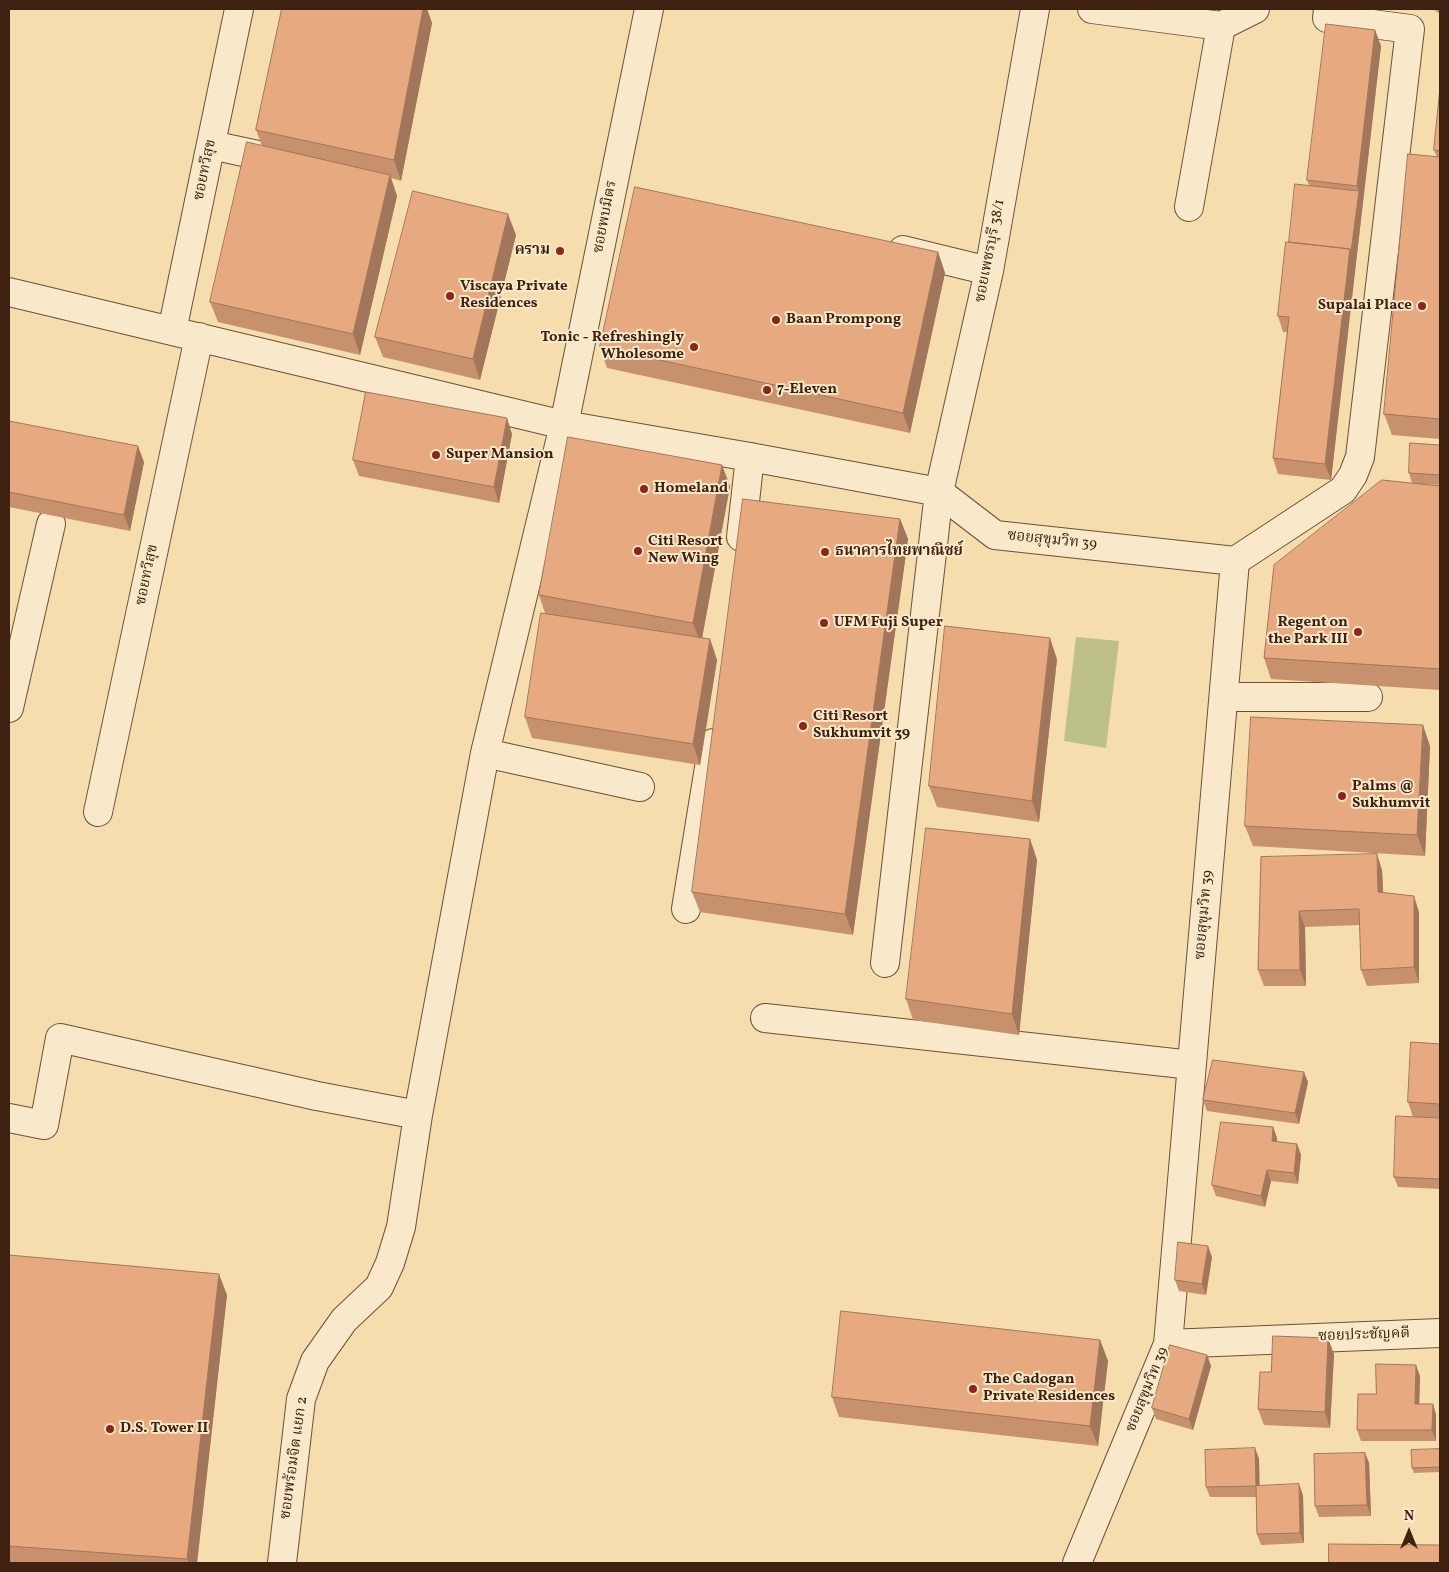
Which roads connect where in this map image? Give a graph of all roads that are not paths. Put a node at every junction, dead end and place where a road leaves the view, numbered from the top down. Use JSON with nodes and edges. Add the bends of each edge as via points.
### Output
{"nodes":[{"id":1,"x":239,"y":9,"type":"edge"},
{"id":2,"x":649,"y":9,"type":"edge"},
{"id":3,"x":1035,"y":9,"type":"edge"},
{"id":4,"x":1092,"y":9,"type":"edge"},
{"id":5,"x":1255,"y":9,"type":"edge"},
{"id":6,"x":1328,"y":9,"type":"edge"},
{"id":7,"x":1221,"y":26,"type":"junction"},
{"id":8,"x":257,"y":126,"type":"edge"},
{"id":9,"x":211,"y":144,"type":"junction"},
{"id":10,"x":251,"y":153,"type":"junction"},
{"id":11,"x":308,"y":166,"type":"edge"},
{"id":12,"x":1189,"y":206,"type":"dead end"},
{"id":13,"x":878,"y":245,"type":"edge"},
{"id":14,"x":989,"y":271,"type":"junction"},
{"id":15,"x":9,"y":292,"type":"edge"},
{"id":16,"x":172,"y":331,"type":"junction"},
{"id":17,"x":199,"y":337,"type":"junction"},
{"id":18,"x":564,"y":425,"type":"junction"},
{"id":19,"x":750,"y":457,"type":"junction"},
{"id":20,"x":939,"y":492,"type":"junction"},
{"id":21,"x":51,"y":524,"type":"edge"},
{"id":22,"x":738,"y":561,"type":"edge"},
{"id":23,"x":1235,"y":561,"type":"junction"},
{"id":24,"x":1224,"y":697,"type":"junction"},
{"id":25,"x":1368,"y":697,"type":"dead end"},
{"id":26,"x":9,"y":708,"type":"edge"},
{"id":27,"x":717,"y":716,"type":"edge"},
{"id":28,"x":485,"y":753,"type":"junction"},
{"id":29,"x":640,"y":787,"type":"dead end"},
{"id":30,"x":98,"y":812,"type":"dead end"},
{"id":31,"x":686,"y":909,"type":"dead end"},
{"id":32,"x":885,"y":963,"type":"dead end"},
{"id":33,"x":765,"y":1018,"type":"dead end"},
{"id":34,"x":1192,"y":1066,"type":"junction"},
{"id":35,"x":418,"y":1114,"type":"junction"},
{"id":36,"x":9,"y":1118,"type":"edge"},
{"id":37,"x":1440,"y":1333,"type":"edge"},
{"id":38,"x":1168,"y":1344,"type":"junction"},
{"id":39,"x":282,"y":1563,"type":"edge"},
{"id":40,"x":1077,"y":1563,"type":"edge"}],
"edges":[{"from":1,"to":9,"type":"street","name":"ซอยทวีสุข"},
{"from":2,"to":18,"type":"street","name":"ซอยพบมิตร"},
{"from":3,"to":14,"type":"street","name":"ซอยเพชรบุรี 38/1"},
{"from":4,"to":7,"type":"street"},
{"from":5,"to":7,"type":"street"},
{"from":6,"to":23,"type":"street","via":[[1327,18],[1410,29],[1360,457],[1342,490]]},
{"from":7,"to":12,"type":"street"},
{"from":8,"to":10,"type":"street"},
{"from":9,"to":10,"type":"street"},
{"from":9,"to":16,"type":"street","name":"ซอยทวีสุข"},
{"from":10,"to":11,"type":"street"},
{"from":13,"to":14,"type":"street"},
{"from":14,"to":20,"type":"street","name":"ซอยเพชรบุรี 38/1"},
{"from":15,"to":16,"type":"street"},
{"from":16,"to":17,"type":"street"},
{"from":17,"to":18,"type":"street"},
{"from":17,"to":30,"type":"street","name":"ซอยทวีสุข"},
{"from":18,"to":19,"type":"street"},
{"from":18,"to":28,"type":"street","name":"ซอยพบมิตร"},
{"from":19,"to":20,"type":"street"},
{"from":19,"to":22,"type":"street"},
{"from":20,"to":23,"type":"street","name":"ซอยสุขุมวิท 39","via":[[995,535]]},
{"from":20,"to":32,"type":"street","name":"ซอยเพชรบุรี 38/1"},
{"from":21,"to":26,"type":"street"},
{"from":23,"to":24,"type":"street","name":"ซอยสุขุมวิท 39"},
{"from":24,"to":25,"type":"street"},
{"from":24,"to":34,"type":"street","name":"ซอยสุขุมวิท 39"},
{"from":27,"to":31,"type":"street"},
{"from":28,"to":29,"type":"street"},
{"from":28,"to":35,"type":"street","name":"ซอยพร้อมจิต แยก 2"},
{"from":33,"to":34,"type":"street"},
{"from":34,"to":38,"type":"street","name":"ซอยสุขุมวิท 39"},
{"from":35,"to":36,"type":"street","via":[[317,1096],[60,1038],[44,1125]]},
{"from":35,"to":39,"type":"street","name":"ซอยพร้อมจิต แยก 2","via":[[401,1227],[390,1263],[379,1287],[344,1320],[316,1361],[301,1399]]},
{"from":37,"to":38,"type":"street","name":"ซอยประชัญคดี"},
{"from":38,"to":40,"type":"street","name":"ซอยสุขุมวิท 39"}]}
